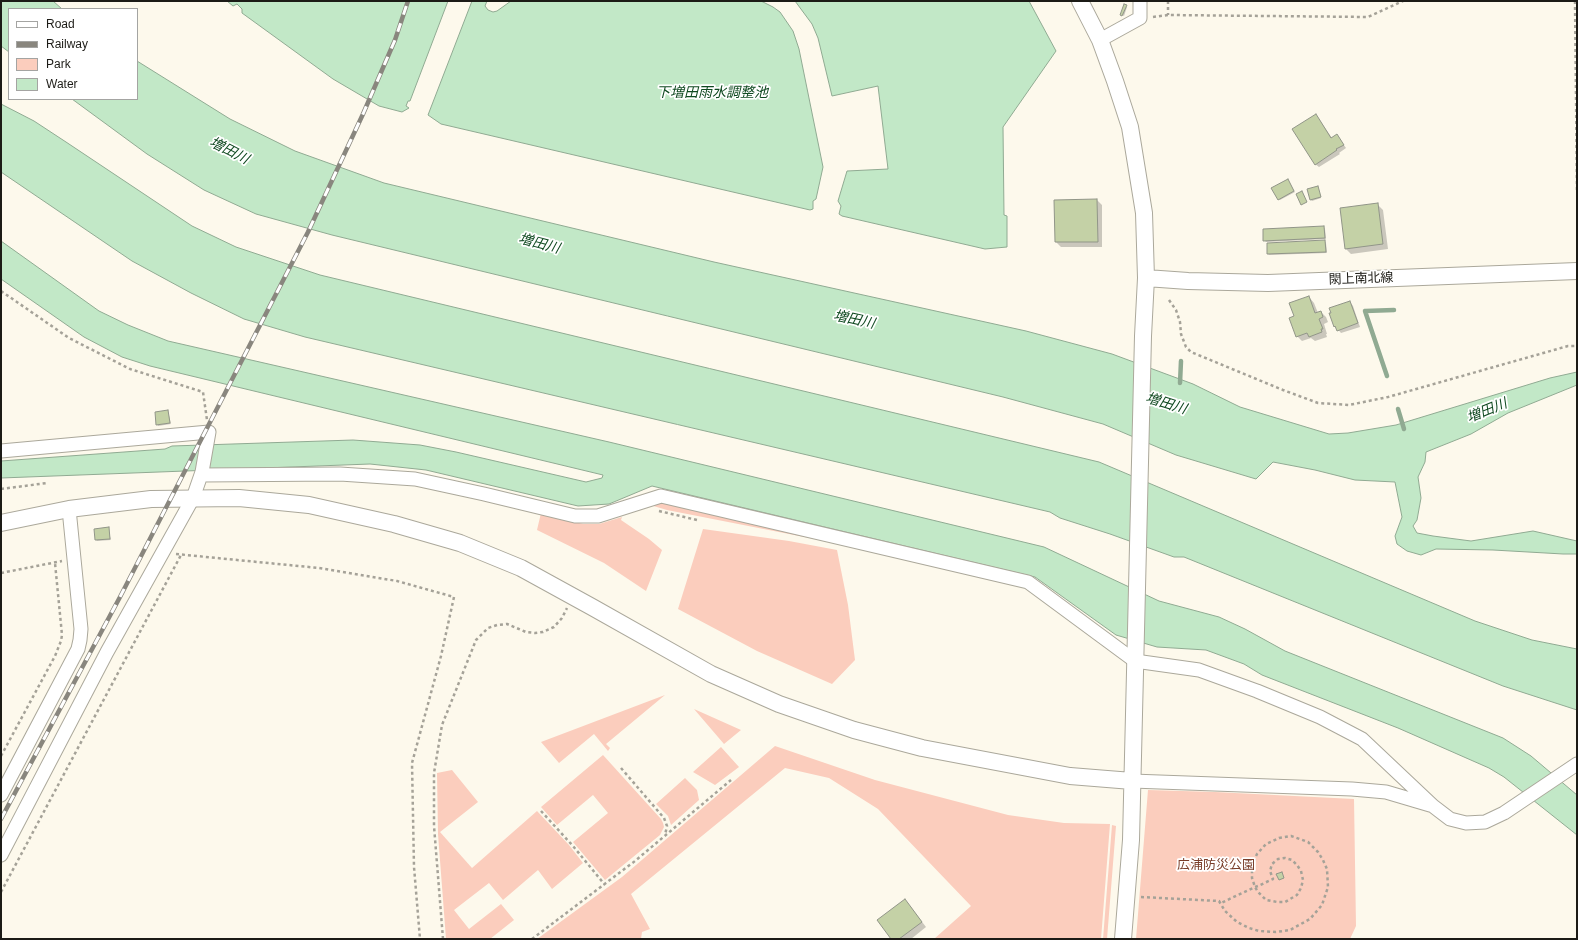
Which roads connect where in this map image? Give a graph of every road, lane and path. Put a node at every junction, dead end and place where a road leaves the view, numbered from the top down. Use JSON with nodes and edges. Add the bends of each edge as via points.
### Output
{"nodes":[{"id":1,"x":1080,"y":1,"type":"edge"},
{"id":2,"x":1140,"y":1,"type":"edge"},
{"id":3,"x":1168,"y":1,"type":"edge"},
{"id":4,"x":1403,"y":1,"type":"edge"},
{"id":5,"x":1575,"y":1,"type":"edge"},
{"id":6,"x":1168,"y":15,"type":"junction"},
{"id":7,"x":1140,"y":18,"type":"junction"},
{"id":8,"x":1100,"y":40,"type":"junction"},
{"id":9,"x":1577,"y":193,"type":"edge"},
{"id":10,"x":1577,"y":271,"type":"edge"},
{"id":11,"x":1146,"y":278,"type":"junction"},
{"id":12,"x":1,"y":291,"type":"edge"},
{"id":13,"x":1169,"y":300,"type":"dead end"},
{"id":14,"x":1577,"y":346,"type":"edge"},
{"id":15,"x":209,"y":435,"type":"junction"},
{"id":16,"x":1,"y":451,"type":"edge"},
{"id":17,"x":201,"y":474,"type":"junction"},
{"id":18,"x":47,"y":483,"type":"dead end"},
{"id":19,"x":1,"y":489,"type":"edge"},
{"id":20,"x":193,"y":498,"type":"junction"},
{"id":21,"x":69,"y":508,"type":"junction"},
{"id":22,"x":1,"y":523,"type":"edge"},
{"id":23,"x":162,"y":553,"type":"junction"},
{"id":24,"x":181,"y":555,"type":"junction"},
{"id":25,"x":74,"y":559,"type":"junction"},
{"id":26,"x":55,"y":563,"type":"junction"},
{"id":27,"x":1,"y":574,"type":"edge"},
{"id":28,"x":572,"y":596,"type":"junction"},
{"id":29,"x":1135,"y":656,"type":"junction"},
{"id":30,"x":1,"y":756,"type":"edge"},
{"id":31,"x":1572,"y":767,"type":"edge"},
{"id":32,"x":621,"y":768,"type":"dead end"},
{"id":33,"x":731,"y":780,"type":"dead end"},
{"id":34,"x":1132,"y":780,"type":"junction"},
{"id":35,"x":1,"y":795,"type":"edge"},
{"id":36,"x":1433,"y":806,"type":"junction"},
{"id":37,"x":541,"y":811,"type":"dead end"},
{"id":38,"x":665,"y":835,"type":"junction"},
{"id":39,"x":1,"y":855,"type":"edge"},
{"id":40,"x":605,"y":885,"type":"junction"},
{"id":41,"x":1255,"y":887,"type":"junction"},
{"id":42,"x":1,"y":892,"type":"edge"},
{"id":43,"x":1135,"y":896,"type":"dead end"},
{"id":44,"x":1221,"y":903,"type":"junction"},
{"id":45,"x":420,"y":939,"type":"edge"},
{"id":46,"x":444,"y":939,"type":"edge"},
{"id":47,"x":532,"y":939,"type":"edge"},
{"id":48,"x":1123,"y":939,"type":"edge"}],
"edges":[{"from":1,"to":8,"type":"street"},
{"from":2,"to":7,"type":"street"},
{"from":3,"to":6,"type":"path"},
{"from":4,"to":6,"type":"path","via":[[1368,17]]},
{"from":5,"to":9,"type":"path"},
{"from":6,"to":7,"type":"path"},
{"from":7,"to":8,"type":"street"},
{"from":8,"to":11,"type":"street","via":[[1130,127],[1144,213]]},
{"from":10,"to":11,"type":"street","name":"閖上南北線","via":[[1268,283]]},
{"from":11,"to":29,"type":"street"},
{"from":12,"to":15,"type":"path","via":[[69,338],[130,369],[202,392]]},
{"from":13,"to":14,"type":"path","via":[[1176,310],[1186,347],[1191,352],[1318,403],[1348,405],[1388,397],[1568,346]]},
{"from":15,"to":16,"type":"street"},
{"from":15,"to":17,"type":"street"},
{"from":17,"to":20,"type":"street"},
{"from":17,"to":29,"type":"street","via":[[340,474],[415,479],[575,516],[598,516],[661,496],[1028,582]]},
{"from":18,"to":19,"type":"path"},
{"from":20,"to":21,"type":"street","via":[[151,499]]},
{"from":20,"to":23,"type":"street"},
{"from":20,"to":28,"type":"street","via":[[239,498],[310,505],[394,524],[460,543],[521,568]]},
{"from":21,"to":22,"type":"street"},
{"from":21,"to":25,"type":"street"},
{"from":23,"to":24,"type":"path"},
{"from":23,"to":39,"type":"street"},
{"from":24,"to":42,"type":"path"},
{"from":24,"to":45,"type":"path","via":[[319,568],[397,581],[454,597],[412,763],[414,867]]},
{"from":25,"to":26,"type":"path"},
{"from":25,"to":35,"type":"street","via":[[81,629],[78,649]]},
{"from":26,"to":27,"type":"path"},
{"from":26,"to":30,"type":"path","via":[[61,642]]},
{"from":28,"to":34,"type":"street","via":[[711,674],[780,704],[854,730],[922,748],[1063,775]]},
{"from":28,"to":46,"type":"path","via":[[562,618],[554,627],[543,632],[526,632],[507,624],[488,628],[476,640],[442,725],[434,773],[434,826]]},
{"from":29,"to":34,"type":"street"},
{"from":29,"to":36,"type":"street","via":[[1199,670],[1257,691],[1362,739]]},
{"from":31,"to":36,"type":"street","via":[[1504,813],[1485,822],[1450,819]]},
{"from":32,"to":38,"type":"path","via":[[664,818],[667,826]]},
{"from":33,"to":38,"type":"path"},
{"from":34,"to":36,"type":"street","via":[[1352,789],[1386,792]]},
{"from":34,"to":48,"type":"street","via":[[1131,840]]},
{"from":37,"to":40,"type":"path"},
{"from":38,"to":40,"type":"path"},
{"from":40,"to":47,"type":"path"},
{"from":41,"to":41,"type":"path","via":[[1266,900],[1285,902],[1297,895],[1301,888],[1301,871],[1292,860],[1278,859],[1271,867],[1273,879]]},
{"from":41,"to":44,"type":"path"},
{"from":41,"to":44,"type":"path","via":[[1251,872],[1254,859],[1261,848],[1279,838],[1291,836],[1308,842],[1324,860],[1327,869],[1328,887],[1322,905],[1310,919],[1290,930],[1276,932],[1249,928],[1237,922],[1225,911]]},
{"from":43,"to":44,"type":"path"}]}
